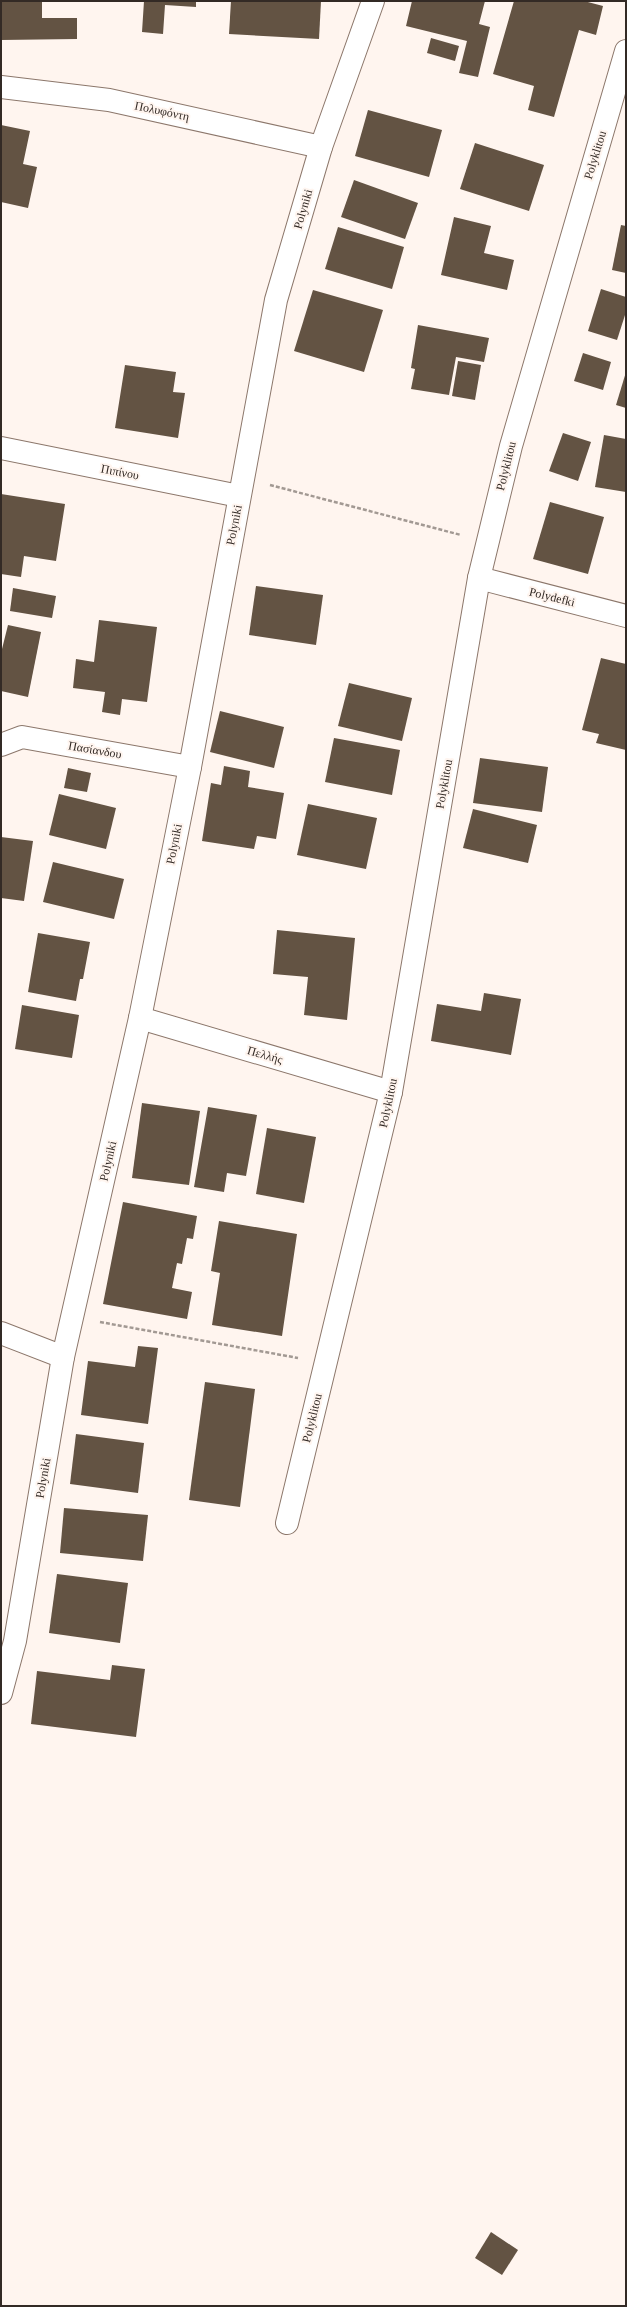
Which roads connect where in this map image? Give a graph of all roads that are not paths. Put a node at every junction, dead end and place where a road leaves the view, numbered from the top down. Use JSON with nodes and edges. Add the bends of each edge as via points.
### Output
{"nodes":[{"id":1,"x":373,"y":1,"type":"edge"},
{"id":2,"x":626,"y":51,"type":"edge"},
{"id":3,"x":1,"y":87,"type":"edge"},
{"id":4,"x":321,"y":147,"type":"junction"},
{"id":5,"x":1,"y":448,"type":"edge"},
{"id":6,"x":241,"y":487,"type":"junction"},
{"id":7,"x":479,"y":578,"type":"junction"},
{"id":8,"x":626,"y":616,"type":"edge"},
{"id":9,"x":1,"y":744,"type":"edge"},
{"id":10,"x":190,"y":767,"type":"junction"},
{"id":11,"x":140,"y":1018,"type":"junction"},
{"id":12,"x":391,"y":1092,"type":"junction"},
{"id":13,"x":1,"y":1332,"type":"edge"},
{"id":14,"x":63,"y":1357,"type":"junction"},
{"id":15,"x":287,"y":1523,"type":"dead end"},
{"id":16,"x":1,"y":1693,"type":"edge"}],
"edges":[{"from":1,"to":4,"type":"street","name":"Polyniki"},
{"from":2,"to":7,"type":"street","name":"Polyklitou","via":[[511,446]]},
{"from":3,"to":4,"type":"street","name":"Πολυφόντη","via":[[109,100]]},
{"from":4,"to":6,"type":"street","name":"Polyniki","via":[[276,300]]},
{"from":5,"to":6,"type":"street","name":"Πιπίνου"},
{"from":6,"to":10,"type":"street","name":"Polyniki"},
{"from":7,"to":8,"type":"street","name":"Polydefki"},
{"from":7,"to":12,"type":"street","name":"Polyklitou"},
{"from":9,"to":10,"type":"street","name":"Πασίανδου","via":[[22,737]]},
{"from":10,"to":11,"type":"street","name":"Polyniki"},
{"from":11,"to":12,"type":"street","name":"Πελλής"},
{"from":11,"to":14,"type":"street","name":"Polyniki"},
{"from":12,"to":15,"type":"street","name":"Polyklitou"},
{"from":13,"to":14,"type":"street"},
{"from":14,"to":16,"type":"street","name":"Polyniki","via":[[15,1641]]}]}
